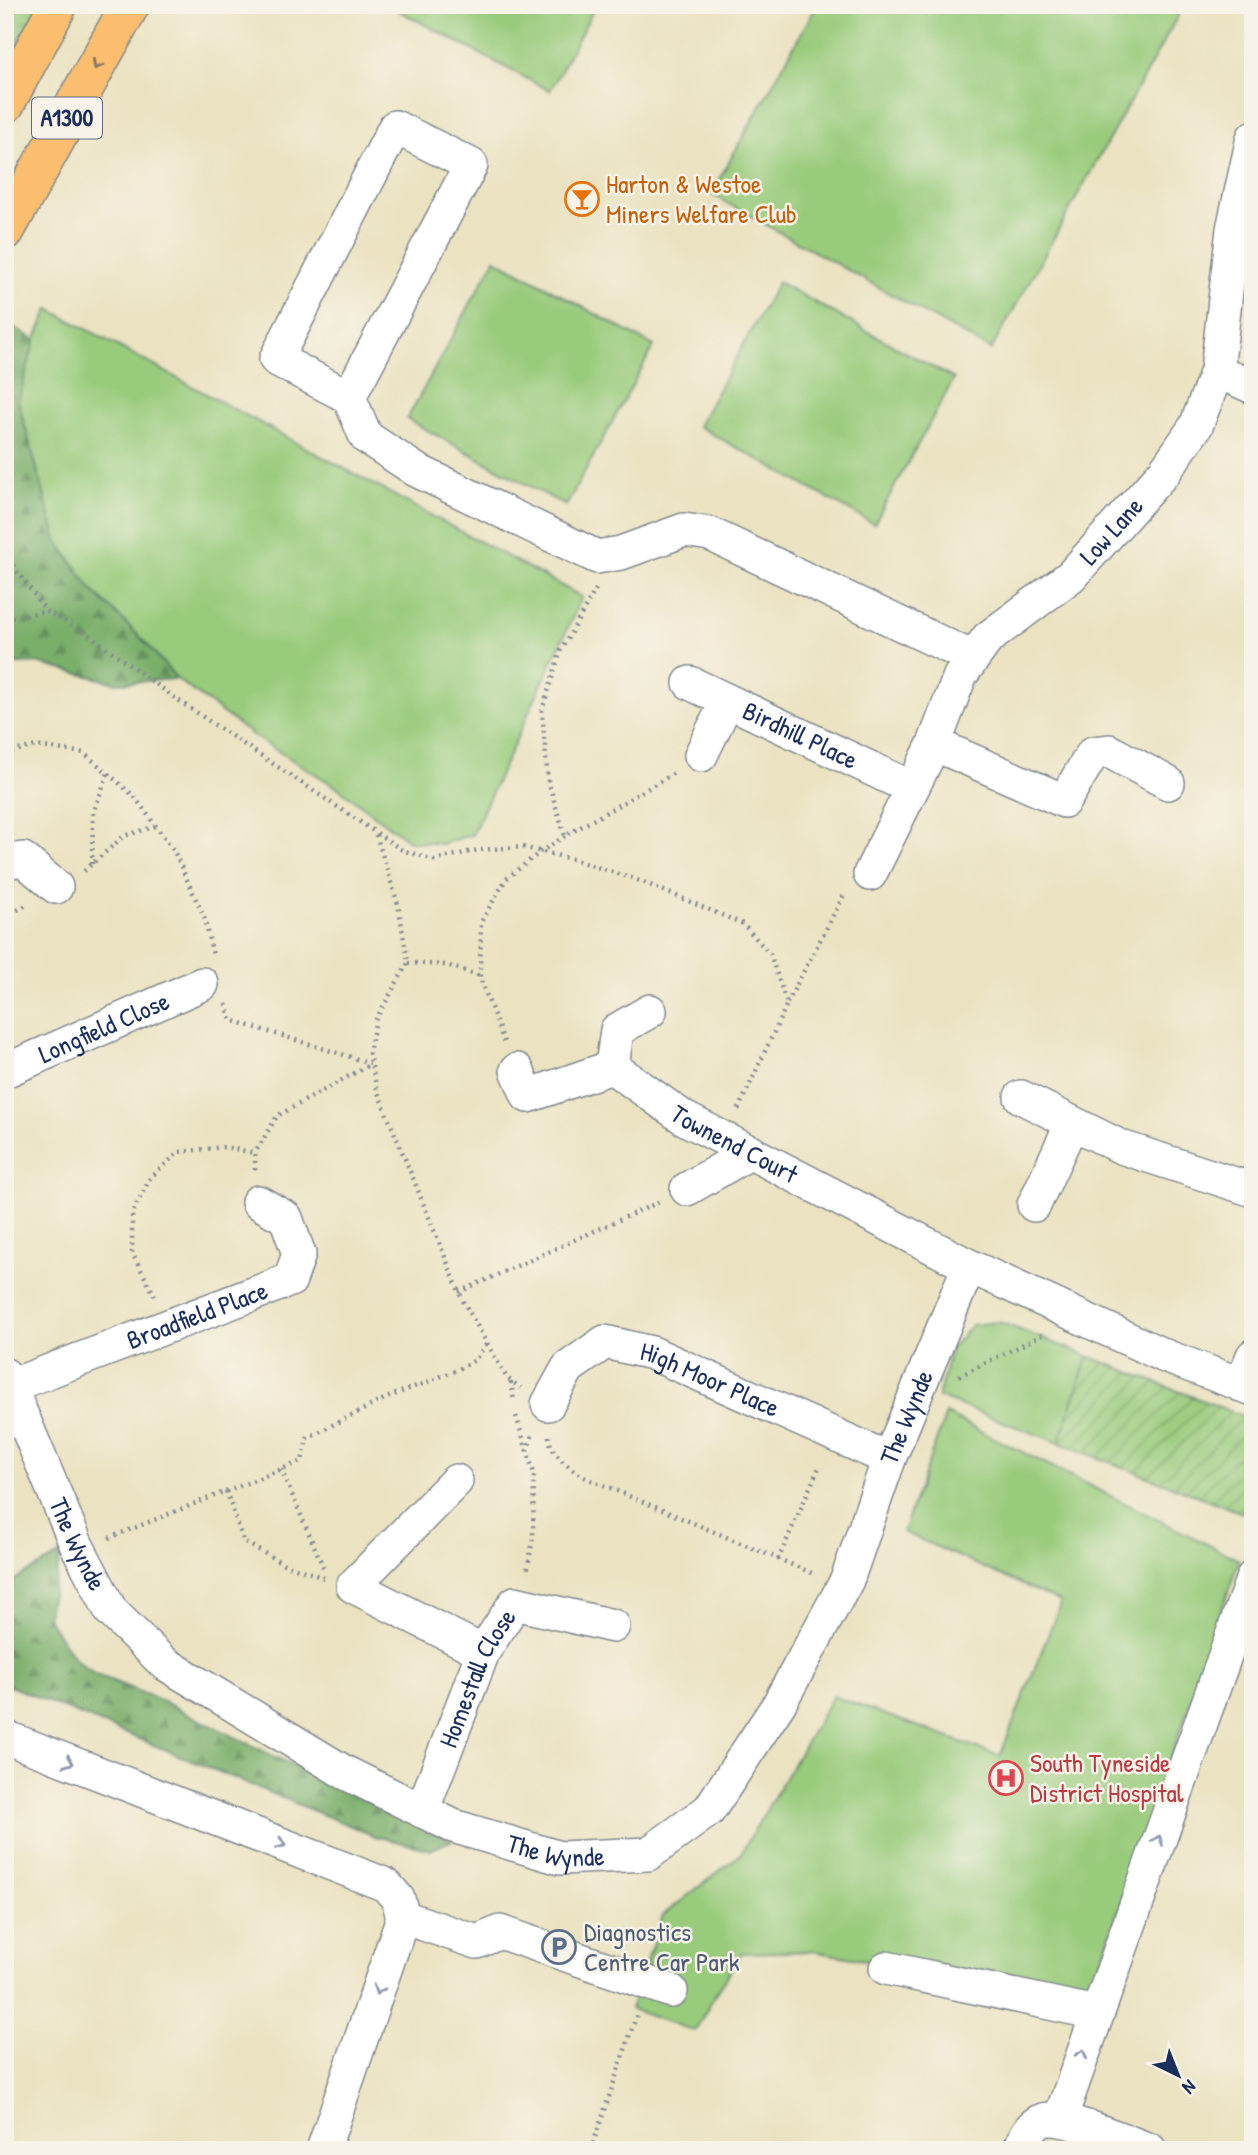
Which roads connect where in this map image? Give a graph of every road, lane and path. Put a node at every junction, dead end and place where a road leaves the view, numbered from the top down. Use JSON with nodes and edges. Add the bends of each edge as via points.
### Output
{"nodes":[{"id":1,"x":58,"y":5,"type":"edge"},
{"id":2,"x":130,"y":5,"type":"edge"},
{"id":3,"x":5,"y":104,"type":"edge"},
{"id":4,"x":1253,"y":138,"type":"edge"},
{"id":5,"x":5,"y":230,"type":"edge"},
{"id":6,"x":1217,"y":371,"type":"junction"},
{"id":7,"x":1253,"y":387,"type":"edge"},
{"id":8,"x":349,"y":397,"type":"junction"},
{"id":9,"x":5,"y":554,"type":"edge"},
{"id":10,"x":46,"y":611,"type":"junction"},
{"id":11,"x":5,"y":619,"type":"edge"},
{"id":12,"x":973,"y":658,"type":"junction"},
{"id":13,"x":690,"y":683,"type":"dead end"},
{"id":14,"x":727,"y":701,"type":"junction"},
{"id":15,"x":934,"y":744,"type":"junction"},
{"id":16,"x":5,"y":753,"type":"edge"},
{"id":17,"x":701,"y":755,"type":"dead end"},
{"id":18,"x":108,"y":774,"type":"junction"},
{"id":19,"x":1168,"y":783,"type":"dead end"},
{"id":20,"x":912,"y":788,"type":"junction"},
{"id":21,"x":375,"y":834,"type":"junction"},
{"id":22,"x":565,"y":836,"type":"dead end"},
{"id":23,"x":540,"y":852,"type":"junction"},
{"id":24,"x":5,"y":862,"type":"edge"},
{"id":25,"x":92,"y":866,"type":"dead end"},
{"id":26,"x":870,"y":874,"type":"joint"},
{"id":27,"x":56,"y":887,"type":"dead end"},
{"id":28,"x":1253,"y":904,"type":"edge"},
{"id":29,"x":1253,"y":934,"type":"edge"},
{"id":30,"x":408,"y":963,"type":"junction"},
{"id":31,"x":481,"y":976,"type":"junction"},
{"id":32,"x":210,"y":980,"type":"junction"},
{"id":33,"x":786,"y":1004,"type":"junction"},
{"id":34,"x":650,"y":1011,"type":"dead end"},
{"id":35,"x":371,"y":1063,"type":"junction"},
{"id":36,"x":612,"y":1067,"type":"junction"},
{"id":37,"x":517,"y":1070,"type":"joint"},
{"id":38,"x":5,"y":1071,"type":"edge"},
{"id":39,"x":1021,"y":1097,"type":"dead end"},
{"id":40,"x":1072,"y":1123,"type":"junction"},
{"id":41,"x":738,"y":1146,"type":"junction"},
{"id":42,"x":255,"y":1153,"type":"junction"},
{"id":43,"x":687,"y":1189,"type":"joint"},
{"id":44,"x":1253,"y":1190,"type":"edge"},
{"id":45,"x":258,"y":1202,"type":"joint"},
{"id":46,"x":1034,"y":1205,"type":"dead end"},
{"id":47,"x":969,"y":1266,"type":"junction"},
{"id":48,"x":459,"y":1292,"type":"junction"},
{"id":49,"x":1080,"y":1317,"type":"junction"},
{"id":50,"x":173,"y":1324,"type":"junction"},
{"id":51,"x":487,"y":1343,"type":"junction"},
{"id":52,"x":1249,"y":1377,"type":"edge"},
{"id":53,"x":8,"y":1380,"type":"edge"},
{"id":54,"x":511,"y":1381,"type":"junction"},
{"id":55,"x":914,"y":1398,"type":"junction"},
{"id":56,"x":548,"y":1404,"type":"junction"},
{"id":57,"x":833,"y":1434,"type":"junction"},
{"id":58,"x":889,"y":1459,"type":"junction"},
{"id":59,"x":281,"y":1469,"type":"junction"},
{"id":60,"x":456,"y":1481,"type":"dead end"},
{"id":61,"x":226,"y":1491,"type":"junction"},
{"id":62,"x":79,"y":1549,"type":"junction"},
{"id":63,"x":778,"y":1560,"type":"junction"},
{"id":64,"x":1253,"y":1577,"type":"edge"},
{"id":65,"x":843,"y":1586,"type":"junction"},
{"id":66,"x":515,"y":1604,"type":"junction"},
{"id":67,"x":614,"y":1626,"type":"dead end"},
{"id":68,"x":483,"y":1652,"type":"junction"},
{"id":69,"x":5,"y":1737,"type":"edge"},
{"id":70,"x":422,"y":1811,"type":"junction"},
{"id":71,"x":403,"y":1917,"type":"junction"},
{"id":72,"x":886,"y":1968,"type":"dead end"},
{"id":73,"x":659,"y":1987,"type":"joint"},
{"id":74,"x":1096,"y":2013,"type":"junction"},
{"id":75,"x":1060,"y":2119,"type":"junction"},
{"id":76,"x":323,"y":2150,"type":"edge"},
{"id":77,"x":591,"y":2150,"type":"edge"},
{"id":78,"x":1020,"y":2150,"type":"edge"},
{"id":79,"x":1150,"y":2150,"type":"edge"}],
"edges":[{"from":1,"to":3,"type":"highway","number":"A1300"},
{"from":2,"to":5,"type":"highway","number":"A1300","one_way":true},
{"from":4,"to":6,"type":"street","name":"Low Lane","via":[[1233,229]]},
{"from":6,"to":7,"type":"street"},
{"from":6,"to":12,"type":"street","name":"Low Lane","via":[[1196,426],[1164,472],[1071,576],[988,638]]},
{"from":8,"to":8,"type":"street","via":[[276,359],[395,127],[471,165]]},
{"from":8,"to":12,"type":"street","via":[[366,437],[416,470],[597,557],[684,530],[710,534]]},
{"from":9,"to":10,"type":"path"},
{"from":10,"to":11,"type":"path"},
{"from":10,"to":21,"type":"path","via":[[85,632]]},
{"from":12,"to":15,"type":"street","name":"Low Lane","via":[[960,676]]},
{"from":13,"to":14,"type":"street","name":"Birdhill Place"},
{"from":14,"to":17,"type":"street"},
{"from":14,"to":20,"type":"street","name":"Birdhill Place"},
{"from":15,"to":19,"type":"street","via":[[1064,801],[1093,752],[1108,751]]},
{"from":15,"to":20,"type":"street","name":"Low Lane"},
{"from":16,"to":18,"type":"path","via":[[36,746],[84,753]]},
{"from":18,"to":25,"type":"path","via":[[93,813]]},
{"from":18,"to":32,"type":"path","via":[[134,796],[174,851],[204,917]]},
{"from":20,"to":26,"type":"street","name":"Low Lane"},
{"from":21,"to":23,"type":"path","via":[[402,850],[434,860],[478,850],[522,847]]},
{"from":21,"to":30,"type":"path","via":[[398,904]]},
{"from":22,"to":23,"type":"path"},
{"from":23,"to":31,"type":"path","via":[[506,879],[481,922]]},
{"from":23,"to":33,"type":"path","via":[[643,882],[743,924],[770,954]]},
{"from":24,"to":27,"type":"street","via":[[23,859]]},
{"from":26,"to":33,"type":"path","via":[[849,885]]},
{"from":28,"to":29,"type":"path","via":[[1246,921]]},
{"from":30,"to":31,"type":"path","via":[[447,965]]},
{"from":30,"to":35,"type":"path","via":[[376,1019]]},
{"from":31,"to":37,"type":"path"},
{"from":32,"to":35,"type":"path","via":[[231,1020]]},
{"from":32,"to":38,"type":"street","name":"Longfield Close"},
{"from":33,"to":41,"type":"path"},
{"from":34,"to":36,"type":"street","via":[[617,1030]]},
{"from":35,"to":42,"type":"path","via":[[277,1116]]},
{"from":35,"to":48,"type":"path","via":[[377,1090]]},
{"from":36,"to":37,"type":"street","via":[[528,1096]]},
{"from":36,"to":41,"type":"street","name":"Townend Court","via":[[684,1118]]},
{"from":39,"to":40,"type":"street"},
{"from":40,"to":44,"type":"street","via":[[1121,1147]]},
{"from":40,"to":46,"type":"street"},
{"from":41,"to":43,"type":"street"},
{"from":41,"to":47,"type":"street","name":"Townend Court"},
{"from":42,"to":45,"type":"path"},
{"from":42,"to":50,"type":"path","via":[[225,1147],[179,1152],[150,1178],[132,1214],[132,1253]]},
{"from":43,"to":48,"type":"path"},
{"from":45,"to":50,"type":"street","name":"Broadfield Place","via":[[286,1218],[299,1254],[290,1280]]},
{"from":47,"to":49,"type":"street","name":"Townend Court"},
{"from":47,"to":55,"type":"street","name":"The Wynde"},
{"from":48,"to":51,"type":"path"},
{"from":49,"to":52,"type":"street","name":"Townend Court","via":[[1165,1356]]},
{"from":49,"to":55,"type":"path"},
{"from":50,"to":53,"type":"street","name":"Broadfield Place"},
{"from":51,"to":54,"type":"path"},
{"from":51,"to":59,"type":"path","via":[[475,1360],[457,1370],[386,1398],[307,1438],[302,1461]]},
{"from":53,"to":62,"type":"street","name":"The Wynde"},
{"from":54,"to":56,"type":"path"},
{"from":54,"to":66,"type":"path","via":[[517,1420],[534,1473],[533,1537],[523,1588]]},
{"from":55,"to":58,"type":"street","name":"The Wynde"},
{"from":56,"to":57,"type":"street","name":"High Moor Place","via":[[568,1368],[605,1342],[652,1353]]},
{"from":56,"to":63,"type":"path","via":[[550,1443],[565,1464],[584,1477]]},
{"from":57,"to":58,"type":"street","name":"High Moor Place"},
{"from":57,"to":63,"type":"path"},
{"from":58,"to":65,"type":"street","name":"The Wynde"},
{"from":59,"to":61,"type":"path"},
{"from":59,"to":61,"type":"path","via":[[330,1580],[284,1564],[244,1542]]},
{"from":60,"to":68,"type":"street","via":[[353,1586]]},
{"from":61,"to":62,"type":"path"},
{"from":62,"to":70,"type":"street","name":"The Wynde","via":[[111,1611],[164,1663],[344,1772]]},
{"from":63,"to":65,"type":"path"},
{"from":74,"to":64,"type":"street","one_way":true},
{"from":65,"to":70,"type":"street","name":"The Wynde","via":[[779,1704],[709,1810],[648,1854],[560,1858],[453,1826]]},
{"from":66,"to":67,"type":"street","name":"Homestall Close"},
{"from":66,"to":68,"type":"street","name":"Homestall Close"},
{"from":68,"to":70,"type":"street","name":"Homestall Close"},
{"from":69,"to":71,"type":"street","one_way":true,"via":[[386,1885],[398,1899]]},
{"from":71,"to":73,"type":"street","via":[[477,1942],[500,1932]]},
{"from":71,"to":76,"type":"street","one_way":true},
{"from":72,"to":74,"type":"street"},
{"from":73,"to":77,"type":"path"},
{"from":75,"to":74,"type":"street","one_way":true},
{"from":75,"to":78,"type":"street","via":[[1041,2120],[1026,2134]]},
{"from":75,"to":79,"type":"street"}]}
